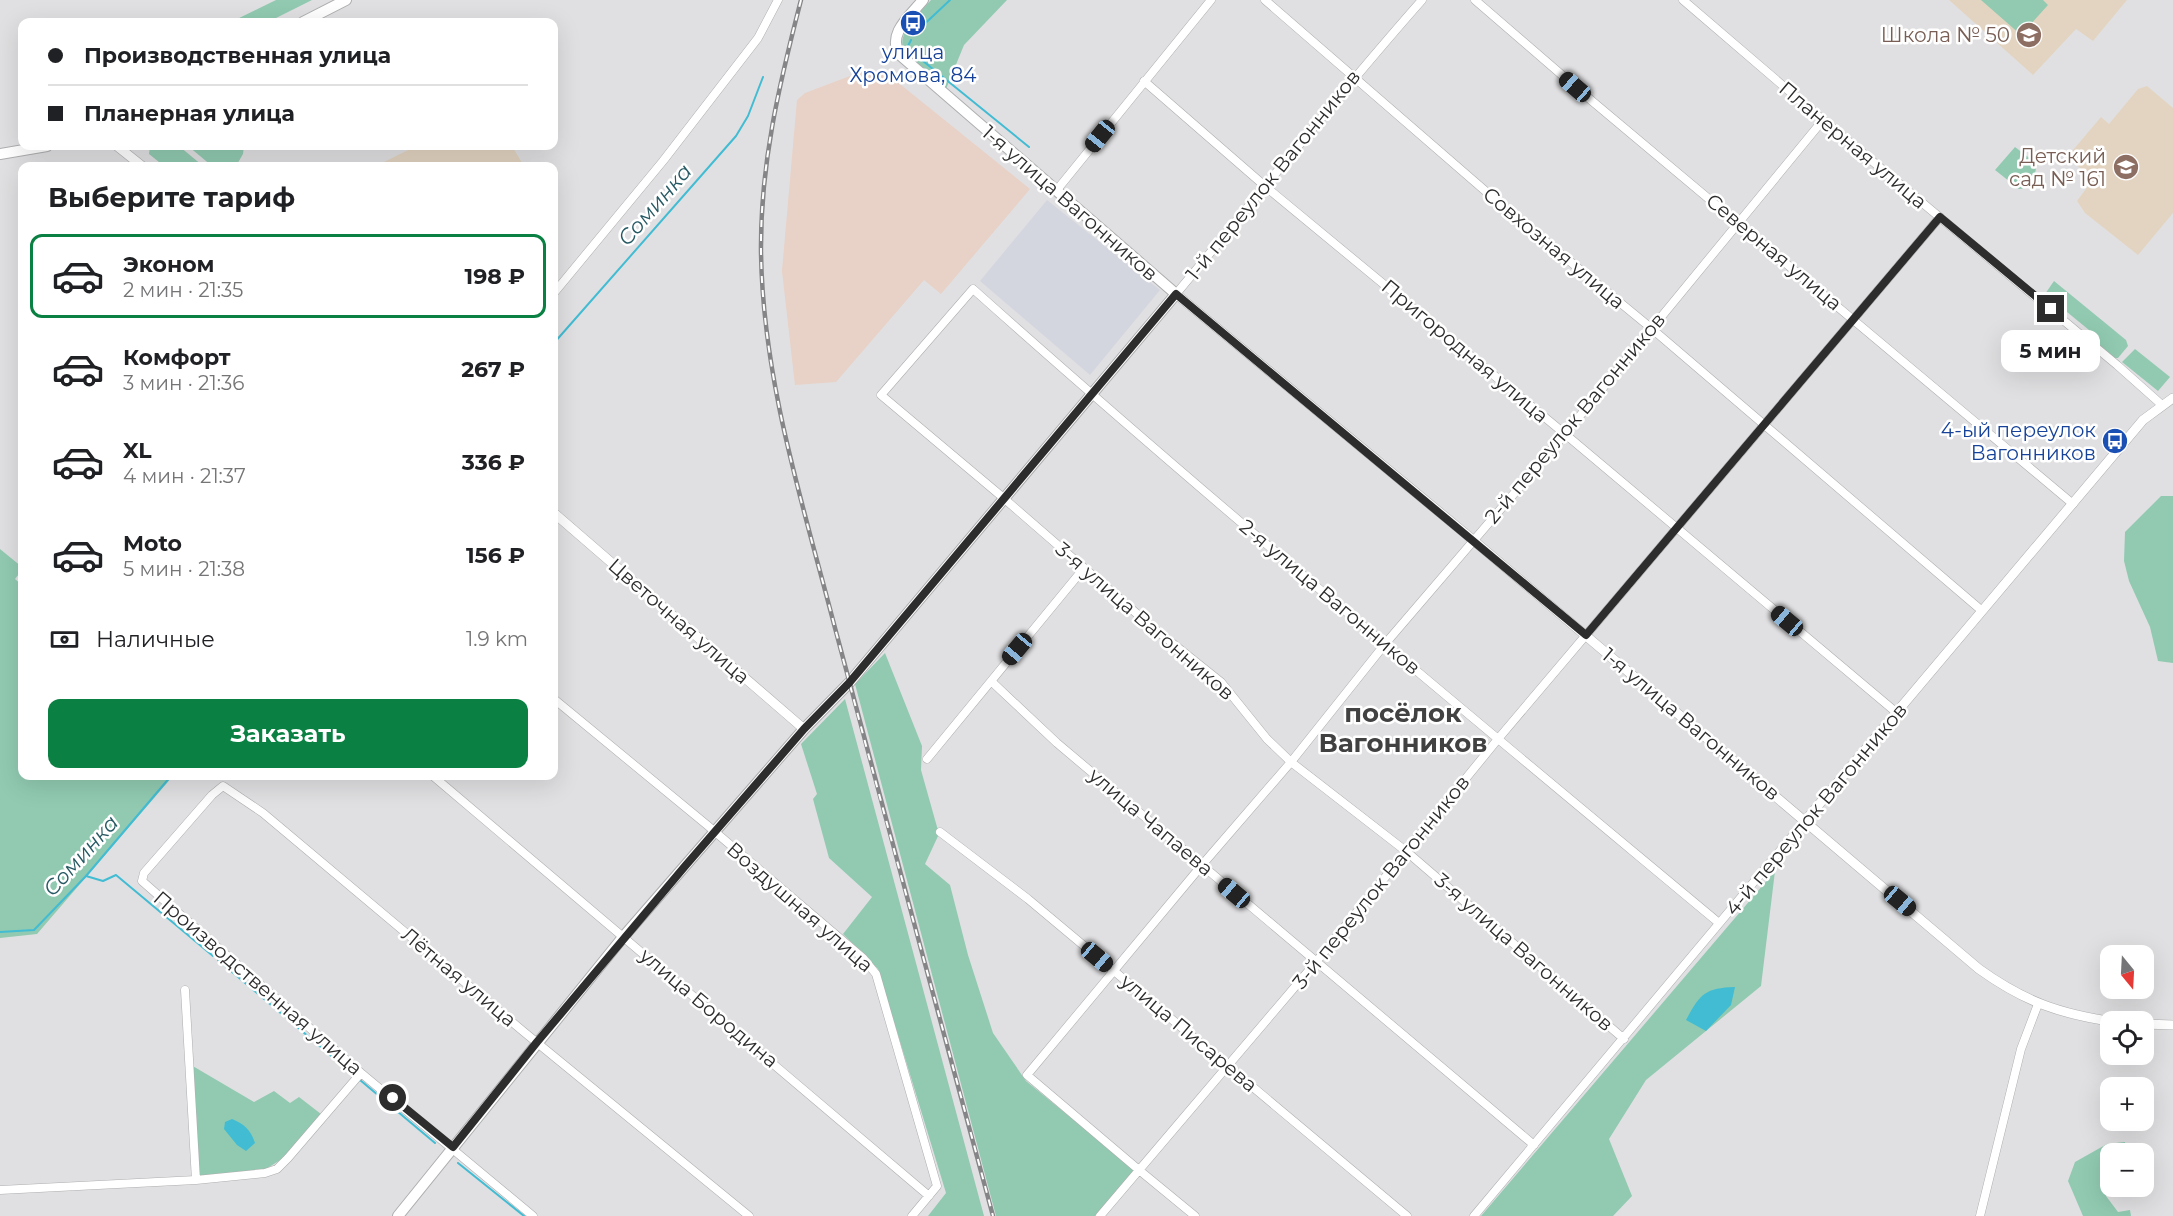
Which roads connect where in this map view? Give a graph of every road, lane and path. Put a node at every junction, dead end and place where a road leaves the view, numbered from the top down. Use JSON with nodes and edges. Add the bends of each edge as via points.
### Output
{"nodes":[{"id":1,"x":346,"y":0,"type":"edge"},
{"id":2,"x":778,"y":0,"type":"edge"},
{"id":3,"x":923,"y":0,"type":"edge"},
{"id":4,"x":1212,"y":0,"type":"edge"},
{"id":5,"x":1265,"y":0,"type":"edge"},
{"id":6,"x":1422,"y":0,"type":"edge"},
{"id":7,"x":1475,"y":0,"type":"edge"},
{"id":8,"x":1683,"y":0,"type":"edge"},
{"id":9,"x":311,"y":18,"type":"edge"},
{"id":10,"x":1353,"y":77,"type":"junction"},
{"id":11,"x":1144,"y":81,"type":"junction"},
{"id":12,"x":1823,"y":120,"type":"junction"},
{"id":13,"x":24,"y":150,"type":"edge"},
{"id":14,"x":122,"y":150,"type":"edge"},
{"id":15,"x":0,"y":154,"type":"edge"},
{"id":16,"x":137,"y":162,"type":"edge"},
{"id":17,"x":1266,"y":187,"type":"junction"},
{"id":18,"x":1056,"y":191,"type":"junction"},
{"id":19,"x":1940,"y":217,"type":"junction"},
{"id":20,"x":1738,"y":223,"type":"junction"},
{"id":21,"x":558,"y":288,"type":"edge"},
{"id":22,"x":1176,"y":294,"type":"junction"},
{"id":23,"x":1853,"y":318,"type":"junction"},
{"id":24,"x":1651,"y":328,"type":"junction"},
{"id":25,"x":1091,"y":394,"type":"junction"},
{"id":26,"x":881,"y":395,"type":"joint"},
{"id":27,"x":2173,"y":398,"type":"edge"},
{"id":28,"x":2162,"y":405,"type":"junction"},
{"id":29,"x":1765,"y":424,"type":"junction"},
{"id":30,"x":1565,"y":434,"type":"junction"},
{"id":31,"x":1005,"y":499,"type":"junction"},
{"id":32,"x":2073,"y":504,"type":"junction"},
{"id":33,"x":558,"y":516,"type":"edge"},
{"id":34,"x":1677,"y":529,"type":"junction"},
{"id":35,"x":1473,"y":540,"type":"junction"},
{"id":36,"x":1084,"y":568,"type":"junction"},
{"id":37,"x":1981,"y":610,"type":"junction"},
{"id":38,"x":1586,"y":635,"type":"junction"},
{"id":39,"x":1385,"y":644,"type":"junction"},
{"id":40,"x":991,"y":681,"type":"junction"},
{"id":41,"x":558,"y":702,"type":"edge"},
{"id":42,"x":1897,"y":713,"type":"junction"},
{"id":43,"x":804,"y":729,"type":"junction"},
{"id":44,"x":1498,"y":739,"type":"junction"},
{"id":45,"x":927,"y":759,"type":"dead end"},
{"id":46,"x":1291,"y":762,"type":"junction"},
{"id":47,"x":438,"y":780,"type":"edge"},
{"id":48,"x":1805,"y":821,"type":"junction"},
{"id":49,"x":714,"y":831,"type":"junction"},
{"id":50,"x":940,"y":832,"type":"dead end"},
{"id":51,"x":1407,"y":852,"type":"junction"},
{"id":52,"x":1202,"y":865,"type":"junction"},
{"id":53,"x":148,"y":888,"type":"joint"},
{"id":54,"x":1719,"y":923,"type":"junction"},
{"id":55,"x":624,"y":936,"type":"junction"},
{"id":56,"x":1316,"y":962,"type":"junction"},
{"id":57,"x":1114,"y":971,"type":"junction"},
{"id":58,"x":185,"y":990,"type":"dead end"},
{"id":59,"x":2038,"y":1004,"type":"junction"},
{"id":60,"x":2100,"y":1020,"type":"edge"},
{"id":61,"x":2154,"y":1024,"type":"edge"},
{"id":62,"x":2173,"y":1025,"type":"edge"},
{"id":63,"x":1624,"y":1039,"type":"junction"},
{"id":64,"x":537,"y":1042,"type":"junction"},
{"id":65,"x":1229,"y":1065,"type":"junction"},
{"id":66,"x":361,"y":1073,"type":"junction"},
{"id":67,"x":1534,"y":1145,"type":"junction"},
{"id":68,"x":453,"y":1147,"type":"junction"},
{"id":69,"x":1139,"y":1170,"type":"junction"},
{"id":70,"x":196,"y":1180,"type":"junction"},
{"id":71,"x":0,"y":1190,"type":"edge"},
{"id":72,"x":929,"y":1196,"type":"junction"},
{"id":73,"x":398,"y":1216,"type":"edge"},
{"id":74,"x":533,"y":1216,"type":"edge"},
{"id":75,"x":749,"y":1216,"type":"edge"},
{"id":76,"x":912,"y":1216,"type":"edge"},
{"id":77,"x":1100,"y":1216,"type":"edge"},
{"id":78,"x":1195,"y":1216,"type":"edge"},
{"id":79,"x":1407,"y":1216,"type":"edge"},
{"id":80,"x":1473,"y":1216,"type":"edge"},
{"id":81,"x":1980,"y":1216,"type":"edge"}],
"edges":[{"from":1,"to":9,"type":"main road"},
{"from":2,"to":21,"type":"street","via":[[750,48]]},
{"from":3,"to":18,"type":"main road","name":"1-я улица Вагонников","via":[[898,31],[895,42],[901,56]]},
{"from":4,"to":11,"type":"street"},
{"from":5,"to":10,"type":"street","name":"Совхозная улица"},
{"from":6,"to":10,"type":"street","name":"1-й переулок Вагонников"},
{"from":7,"to":20,"type":"street","name":"Северная улица"},
{"from":8,"to":12,"type":"street","name":"Планерная улица"},
{"from":10,"to":17,"type":"street","name":"1-й переулок Вагонников"},
{"from":10,"to":24,"type":"street","name":"Совхозная улица"},
{"from":11,"to":17,"type":"street","name":"Пригородная улица"},
{"from":11,"to":18,"type":"street"},
{"from":12,"to":19,"type":"street","name":"Планерная улица"},
{"from":12,"to":20,"type":"street","name":"2-й переулок Вагонников"},
{"from":13,"to":15,"type":"main road"},
{"from":14,"to":16,"type":"street"},
{"from":17,"to":22,"type":"street","name":"1-й переулок Вагонников"},
{"from":17,"to":30,"type":"street","name":"Пригородная улица"},
{"from":18,"to":22,"type":"main road","name":"1-я улица Вагонников"},
{"from":19,"to":23,"type":"street","name":"3-й переулок Вагонников"},
{"from":19,"to":28,"type":"street","name":"Планерная улица"},
{"from":20,"to":23,"type":"street","name":"Северная улица"},
{"from":20,"to":24,"type":"street","name":"2-й переулок Вагонников"},
{"from":22,"to":25,"type":"main road","name":"1-й переулок Вагонников"},
{"from":22,"to":35,"type":"street","name":"1-я улица Вагонников"},
{"from":23,"to":29,"type":"street","name":"3-й переулок Вагонников"},
{"from":23,"to":32,"type":"street","name":"Северная улица"},
{"from":24,"to":29,"type":"street","name":"Совхозная улица"},
{"from":24,"to":30,"type":"street","name":"2-й переулок Вагонников"},
{"from":25,"to":26,"type":"street","name":"2-я улица Вагонников","via":[[973,289]]},
{"from":25,"to":31,"type":"main road","name":"1-й переулок Вагонников"},
{"from":25,"to":39,"type":"street","name":"2-я улица Вагонников"},
{"from":26,"to":31,"type":"street","name":"3-я улица Вагонников"},
{"from":27,"to":28,"type":"street","name":"4-й переулок Вагонников"},
{"from":28,"to":32,"type":"street","name":"4-й переулок Вагонников","via":[[2143,420]]},
{"from":29,"to":34,"type":"street","name":"3-й переулок Вагонников"},
{"from":29,"to":37,"type":"street","name":"Совхозная улица"},
{"from":30,"to":34,"type":"street","name":"Пригородная улица"},
{"from":30,"to":35,"type":"street","name":"2-й переулок Вагонников"},
{"from":31,"to":36,"type":"street","name":"3-я улица Вагонников"},
{"from":31,"to":43,"type":"main road","name":"1-й переулок Вагонников","via":[[849,683]]},
{"from":32,"to":37,"type":"street","name":"4-й переулок Вагонников"},
{"from":33,"to":43,"type":"street","name":"Цветочная улица"},
{"from":34,"to":38,"type":"street","name":"3-й переулок Вагонников"},
{"from":34,"to":42,"type":"street","name":"Пригородная улица"},
{"from":35,"to":38,"type":"street","name":"1-я улица Вагонников"},
{"from":35,"to":39,"type":"street","name":"2-й переулок Вагонников"},
{"from":36,"to":40,"type":"street"},
{"from":36,"to":46,"type":"street","name":"3-я улица Вагонников","via":[[1221,682]]},
{"from":37,"to":42,"type":"street","name":"4-й переулок Вагонников"},
{"from":38,"to":44,"type":"street","name":"3-й переулок Вагонников"},
{"from":38,"to":48,"type":"street","name":"1-я улица Вагонников"},
{"from":39,"to":44,"type":"street","name":"2-я улица Вагонников"},
{"from":39,"to":46,"type":"street","name":"2-й переулок Вагонников"},
{"from":40,"to":45,"type":"street"},
{"from":40,"to":52,"type":"street","name":"улица Чапаева","via":[[1057,743]]},
{"from":41,"to":49,"type":"street","name":"Воздушная улица"},
{"from":42,"to":48,"type":"street","name":"4-й переулок Вагонников"},
{"from":43,"to":49,"type":"main road","name":"1-й переулок Вагонников"},
{"from":44,"to":51,"type":"street","name":"3-й переулок Вагонников"},
{"from":44,"to":54,"type":"street","name":"2-я улица Вагонников"},
{"from":46,"to":51,"type":"street","name":"3-я улица Вагонников"},
{"from":46,"to":52,"type":"street","name":"2-й переулок Вагонников"},
{"from":47,"to":55,"type":"street","name":"улица Бородина"},
{"from":48,"to":54,"type":"street","name":"4-й переулок Вагонников"},
{"from":48,"to":59,"type":"street","name":"1-я улица Вагонников","via":[[1979,969]]},
{"from":49,"to":55,"type":"main road","name":"1-й переулок Вагонников"},
{"from":49,"to":72,"type":"street","name":"Воздушная улица","via":[[863,958],[876,974],[937,1186]]},
{"from":50,"to":57,"type":"street","name":"улица Писарева"},
{"from":51,"to":56,"type":"street","name":"3-й переулок Вагонников"},
{"from":51,"to":63,"type":"street","name":"3-я улица Вагонников"},
{"from":52,"to":56,"type":"street","name":"улица Чапаева"},
{"from":52,"to":57,"type":"street","name":"2-й переулок Вагонников"},
{"from":53,"to":64,"type":"street","name":"Лётная улица","via":[[142,881],[144,873],[224,786],[263,813]]},
{"from":53,"to":66,"type":"street","name":"Производственная улица"},
{"from":54,"to":63,"type":"street","name":"4-й переулок Вагонников"},
{"from":55,"to":64,"type":"main road","name":"1-й переулок Вагонников"},
{"from":55,"to":72,"type":"street","name":"улица Бородина"},
{"from":56,"to":65,"type":"street","name":"3-й переулок Вагонников"},
{"from":56,"to":67,"type":"street","name":"улица Чапаева"},
{"from":57,"to":65,"type":"street","name":"улица Писарева"},
{"from":57,"to":69,"type":"street","name":"2-й переулок Вагонников","via":[[1028,1075]]},
{"from":58,"to":70,"type":"street"},
{"from":59,"to":60,"type":"street","name":"1-я улица Вагонников"},
{"from":59,"to":81,"type":"street","via":[[2020,1049]]},
{"from":61,"to":62,"type":"street"},
{"from":63,"to":67,"type":"street","name":"4-й переулок Вагонников"},
{"from":64,"to":68,"type":"main road","name":"1-й переулок Вагонников"},
{"from":64,"to":75,"type":"street","name":"Лётная улица"},
{"from":65,"to":69,"type":"street","name":"3-й переулок Вагонников"},
{"from":65,"to":79,"type":"street","name":"улица Писарева"},
{"from":66,"to":68,"type":"street","name":"Производственная улица"},
{"from":66,"to":70,"type":"street","via":[[277,1168],[265,1173]]},
{"from":67,"to":80,"type":"street","name":"4-й переулок Вагонников"},
{"from":68,"to":73,"type":"main road","name":"1-й переулок Вагонников"},
{"from":68,"to":74,"type":"street","name":"Производственная улица"},
{"from":69,"to":77,"type":"street","name":"3-й переулок Вагонников"},
{"from":69,"to":78,"type":"street"},
{"from":70,"to":71,"type":"street"},
{"from":72,"to":76,"type":"street"}]}
